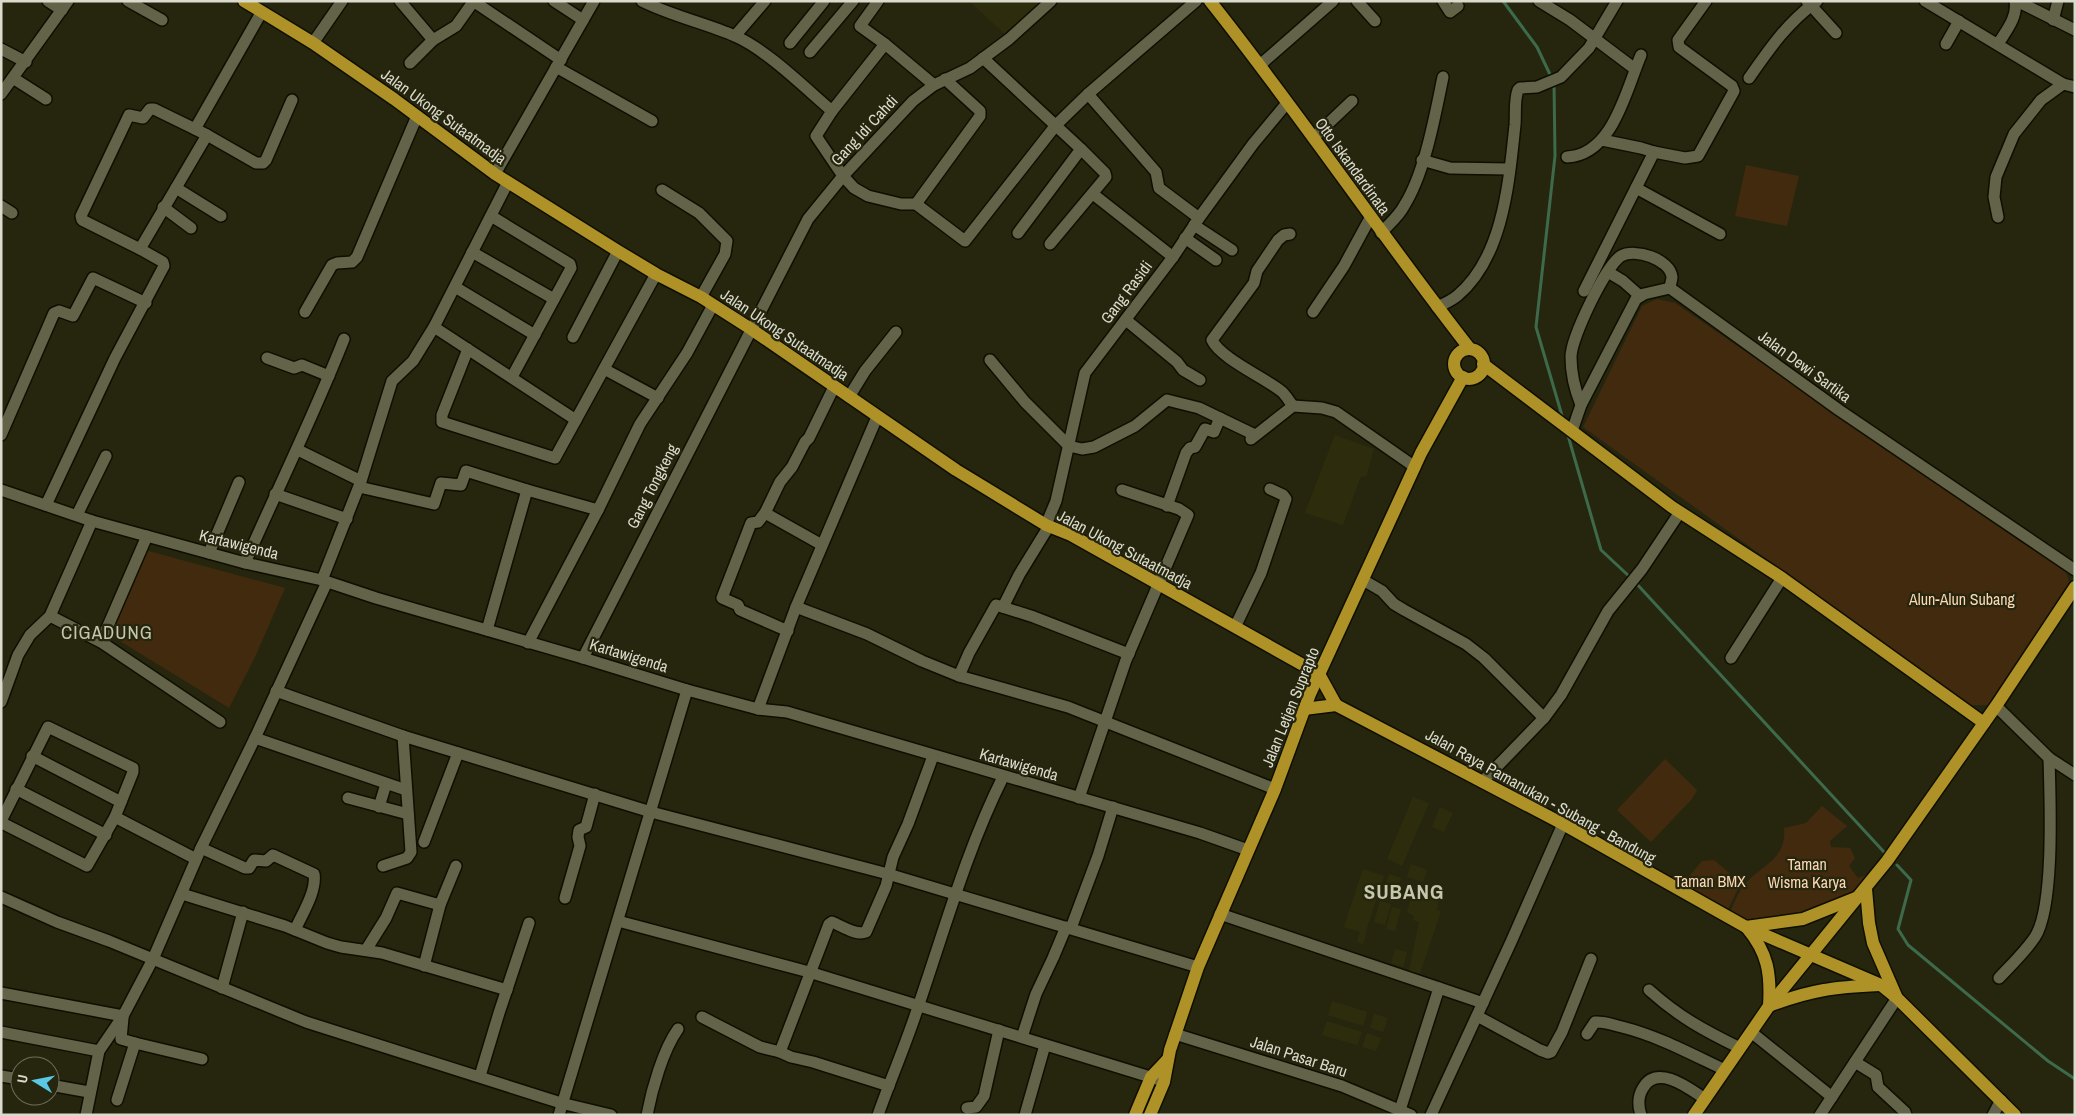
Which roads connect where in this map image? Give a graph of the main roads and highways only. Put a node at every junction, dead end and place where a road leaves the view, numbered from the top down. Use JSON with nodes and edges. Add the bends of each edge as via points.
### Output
{"nodes":[{"id":1,"x":244,"y":1,"type":"edge"},
{"id":2,"x":1210,"y":1,"type":"edge"},
{"id":3,"x":1470,"y":349,"type":"junction"},
{"id":4,"x":1483,"y":364,"type":"junction"},
{"id":5,"x":1463,"y":377,"type":"junction"},
{"id":6,"x":2075,"y":587,"type":"edge"},
{"id":7,"x":1319,"y":674,"type":"junction"},
{"id":8,"x":1336,"y":705,"type":"junction"},
{"id":9,"x":1304,"y":709,"type":"junction"},
{"id":10,"x":1984,"y":723,"type":"junction"},
{"id":11,"x":1862,"y":893,"type":"junction"},
{"id":12,"x":1746,"y":927,"type":"junction"},
{"id":13,"x":1812,"y":954,"type":"junction"},
{"id":14,"x":1881,"y":985,"type":"junction"},
{"id":15,"x":1897,"y":998,"type":"junction"},
{"id":16,"x":1769,"y":1006,"type":"junction"},
{"id":17,"x":1168,"y":1058,"type":"junction"},
{"id":18,"x":1135,"y":1115,"type":"edge"},
{"id":19,"x":1150,"y":1115,"type":"edge"},
{"id":20,"x":1694,"y":1115,"type":"edge"},
{"id":21,"x":2015,"y":1115,"type":"edge"}],
"edges":[{"from":1,"to":7,"type":"main road","name":"Jalan Ukong Sutaatmadja","via":[[313,43],[495,174],[656,274],[751,328],[956,470],[1047,526],[1071,535]]},
{"from":2,"to":3,"type":"main road","name":"Otto Iskandardinata"},
{"from":3,"to":4,"type":"main road","via":[[1481,356]]},
{"from":3,"to":5,"type":"main road","via":[[1461,351],[1454,362],[1456,371]]},
{"from":4,"to":5,"type":"main road","via":[[1477,376]]},
{"from":4,"to":10,"type":"main road","via":[[1680,512],[1782,578]]},
{"from":5,"to":7,"type":"main road","name":"Jalan Letjen Suprapto","via":[[1421,453]]},
{"from":6,"to":10,"type":"main road"},
{"from":7,"to":8,"type":"main road"},
{"from":7,"to":9,"type":"main road","name":"Jalan Letjen Suprapto"},
{"from":8,"to":9,"type":"main road"},
{"from":8,"to":12,"type":"main road","name":"Jalan Raya Pamanukan - Subang - Bandung","via":[[1564,824]]},
{"from":9,"to":17,"type":"main road","name":"Jalan Letjen Suprapto","via":[[1275,789],[1198,967]]},
{"from":10,"to":11,"type":"main road"},
{"from":11,"to":12,"type":"main road","via":[[1803,919]]},
{"from":11,"to":13,"type":"main road"},
{"from":11,"to":15,"type":"main road","via":[[1873,943]]},
{"from":12,"to":13,"type":"main road","name":"Jalan Raya Pamanukan - Subang - Bandung"},
{"from":12,"to":16,"type":"main road","via":[[1763,950],[1770,983]]},
{"from":13,"to":14,"type":"main road","name":"Jalan Raya Pamanukan - Subang - Bandung"},
{"from":13,"to":16,"type":"main road"},
{"from":14,"to":15,"type":"main road","name":"Jalan Raya Pamanukan - Subang - Bandung"},
{"from":14,"to":16,"type":"main road","via":[[1814,990]]},
{"from":15,"to":21,"type":"main road","name":"Jalan Raya Pamanukan - Subang - Bandung"},
{"from":16,"to":20,"type":"main road"},
{"from":17,"to":18,"type":"main road","name":"Jalan Letjen Suprapto","via":[[1151,1077]]},
{"from":17,"to":19,"type":"main road","name":"Jalan Letjen Suprapto","via":[[1164,1082]]}]}
